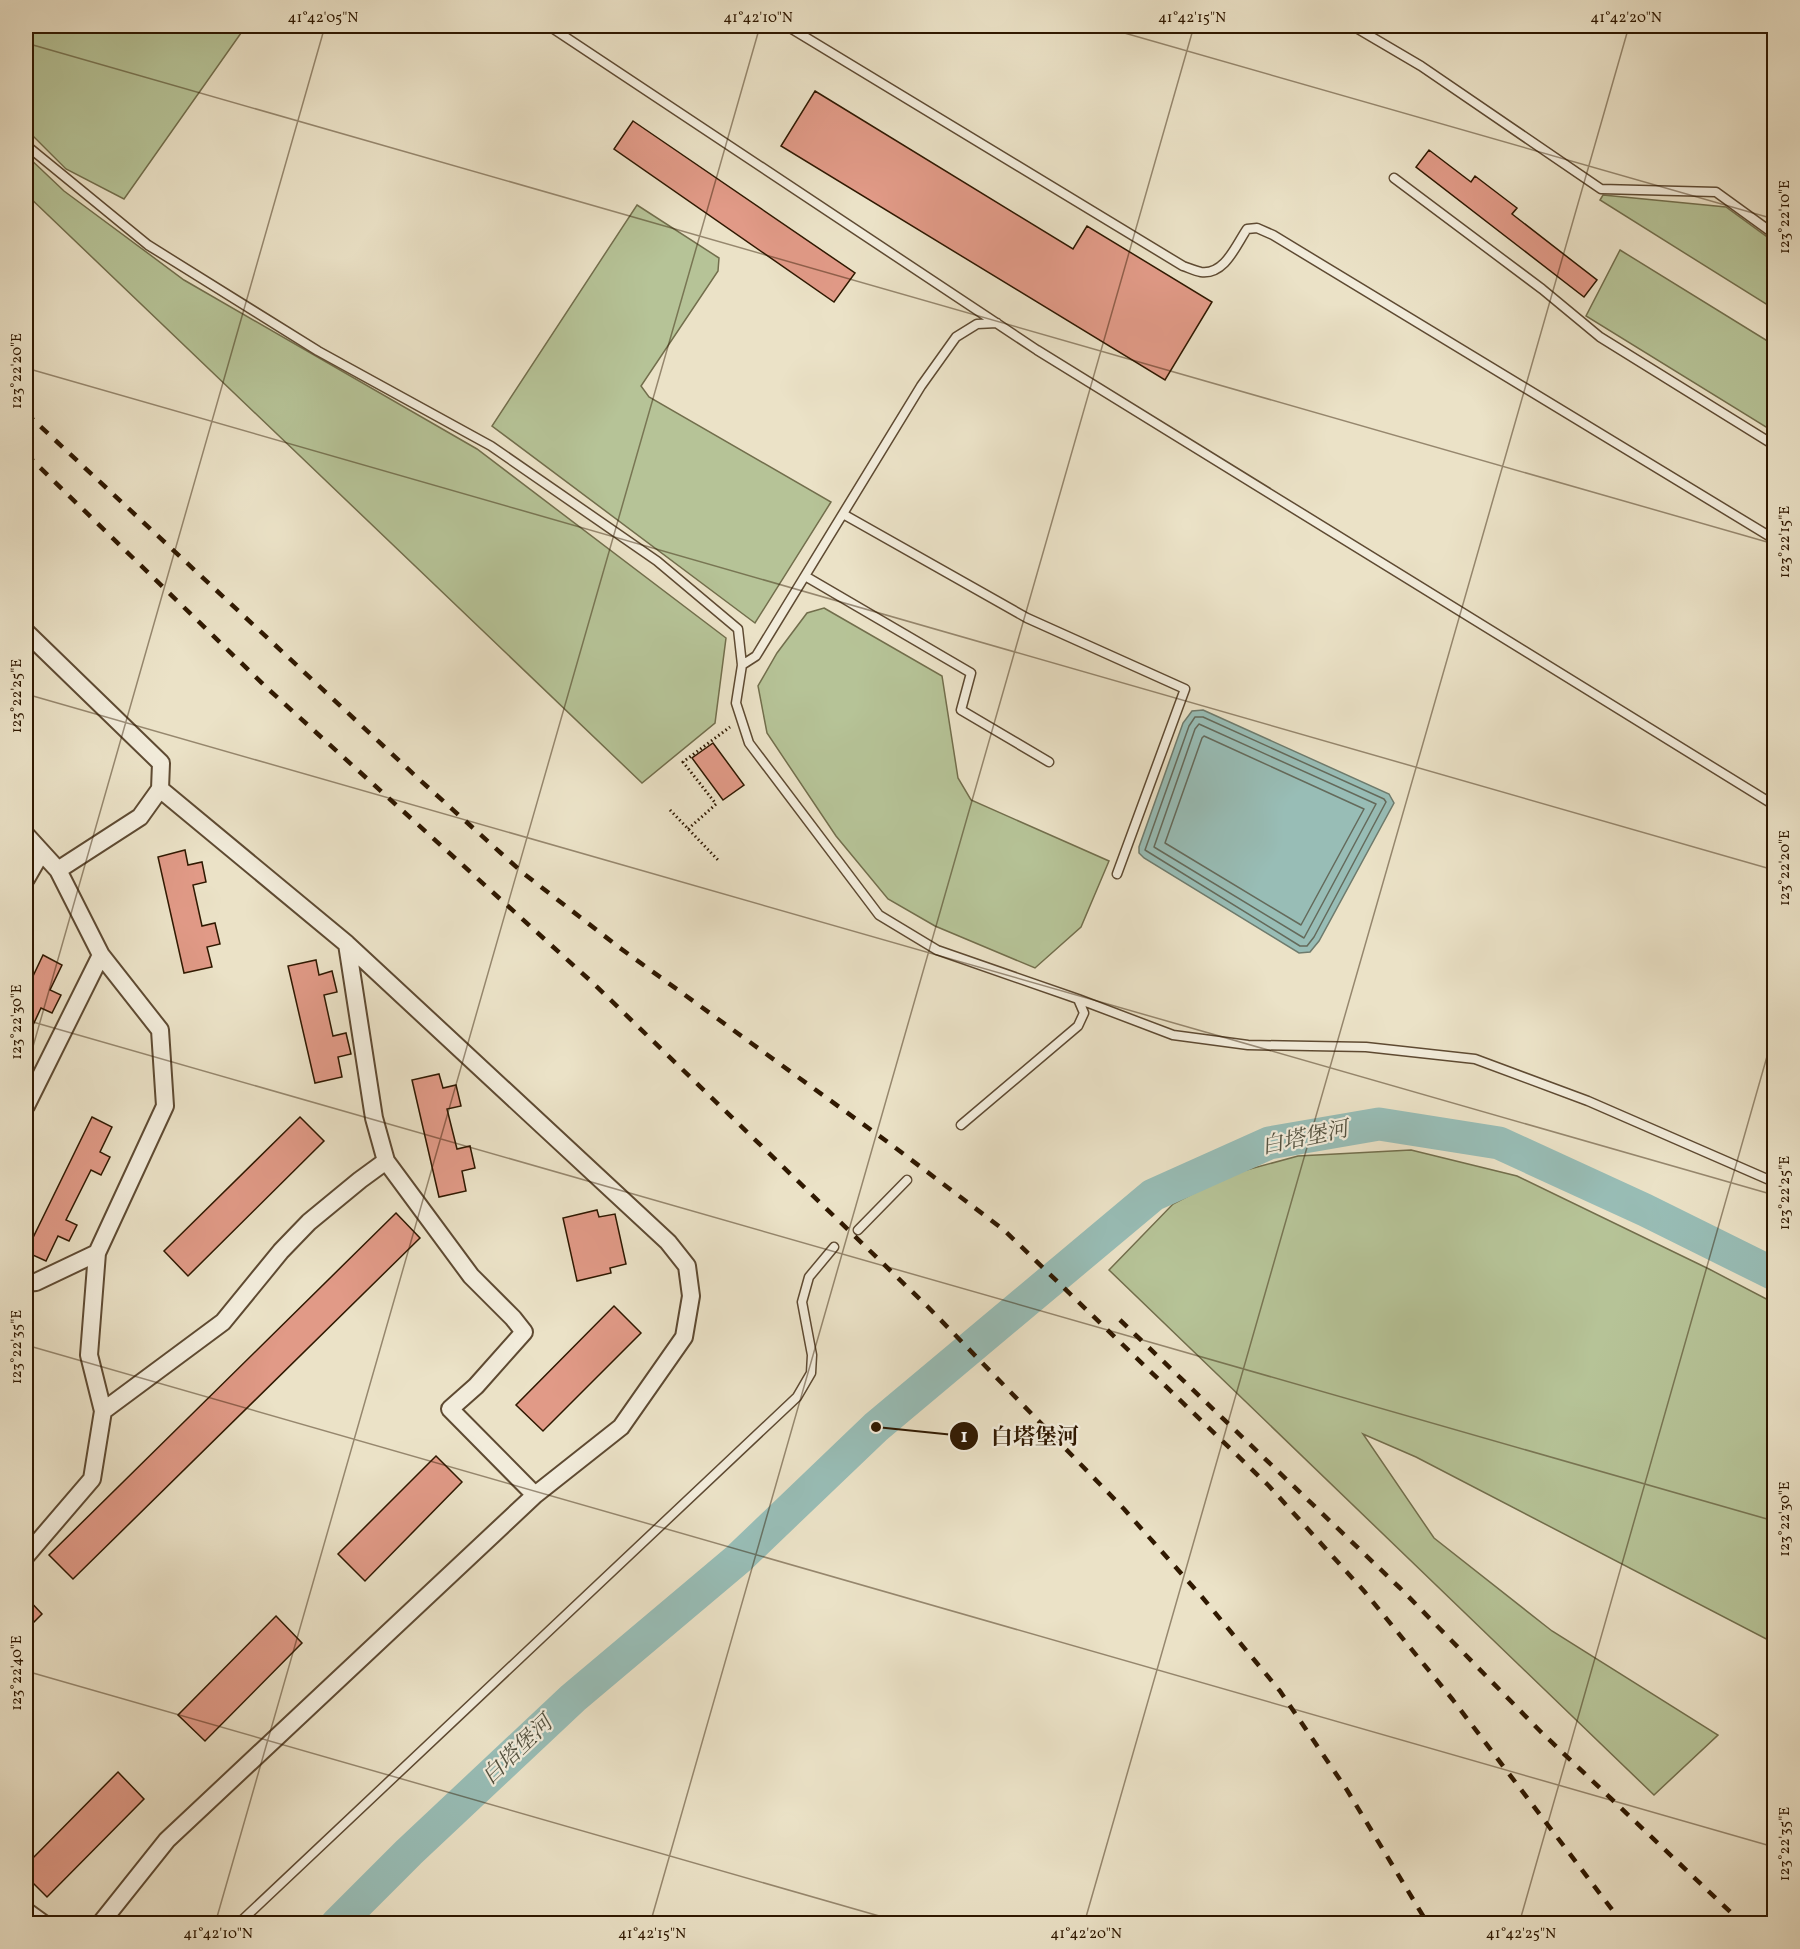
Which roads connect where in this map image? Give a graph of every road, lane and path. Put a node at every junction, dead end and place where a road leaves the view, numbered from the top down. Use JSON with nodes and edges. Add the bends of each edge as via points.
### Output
{"nodes":[{"id":1,"x":549,"y":26,"type":"edge"},
{"id":2,"x":787,"y":26,"type":"edge"},
{"id":3,"x":1353,"y":26,"type":"edge"},
{"id":4,"x":26,"y":145,"type":"edge"},
{"id":5,"x":1394,"y":178,"type":"dead end"},
{"id":6,"x":1774,"y":234,"type":"edge"},
{"id":7,"x":998,"y":323,"type":"junction"},
{"id":8,"x":1774,"y":445,"type":"edge"},
{"id":9,"x":843,"y":514,"type":"junction"},
{"id":10,"x":1774,"y":539,"type":"edge"},
{"id":11,"x":805,"y":576,"type":"junction"},
{"id":12,"x":26,"y":632,"type":"edge"},
{"id":13,"x":742,"y":665,"type":"junction"},
{"id":14,"x":741,"y":719,"type":"junction"},
{"id":15,"x":1049,"y":762,"type":"dead end"},
{"id":16,"x":160,"y":789,"type":"junction"},
{"id":17,"x":1774,"y":805,"type":"edge"},
{"id":18,"x":670,"y":810,"type":"dead end"},
{"id":19,"x":688,"y":830,"type":"junction"},
{"id":20,"x":26,"y":835,"type":"edge"},
{"id":21,"x":41,"y":854,"type":"junction"},
{"id":22,"x":720,"y":861,"type":"dead end"},
{"id":23,"x":58,"y":870,"type":"junction"},
{"id":24,"x":1117,"y":874,"type":"dead end"},
{"id":25,"x":26,"y":879,"type":"edge"},
{"id":26,"x":348,"y":944,"type":"junction"},
{"id":27,"x":101,"y":955,"type":"junction"},
{"id":28,"x":1078,"y":999,"type":"junction"},
{"id":29,"x":26,"y":1106,"type":"edge"},
{"id":30,"x":961,"y":1125,"type":"dead end"},
{"id":31,"x":386,"y":1161,"type":"junction"},
{"id":32,"x":907,"y":1180,"type":"dead end"},
{"id":33,"x":1774,"y":1182,"type":"edge"},
{"id":34,"x":858,"y":1230,"type":"dead end"},
{"id":35,"x":834,"y":1248,"type":"dead end"},
{"id":36,"x":97,"y":1253,"type":"junction"},
{"id":37,"x":26,"y":1283,"type":"edge"},
{"id":38,"x":103,"y":1411,"type":"junction"},
{"id":39,"x":535,"y":1494,"type":"junction"},
{"id":40,"x":26,"y":1556,"type":"edge"},
{"id":41,"x":26,"y":1911,"type":"edge"},
{"id":42,"x":45,"y":1923,"type":"edge"},
{"id":43,"x":100,"y":1923,"type":"edge"},
{"id":44,"x":238,"y":1923,"type":"edge"}],
"edges":[{"from":1,"to":7,"type":"lane"},
{"from":2,"to":10,"type":"lane","via":[[1183,266],[1201,272],[1215,271],[1226,262],[1247,229],[1257,228],[1273,235]]},
{"from":3,"to":6,"type":"lane","via":[[1421,66],[1601,189],[1716,192]]},
{"from":4,"to":13,"type":"lane","via":[[148,245],[318,351],[491,446],[657,561],[738,628]]},
{"from":5,"to":8,"type":"lane","via":[[1600,337]]},
{"from":7,"to":9,"type":"lane","via":[[977,324],[956,337],[921,386]]},
{"from":7,"to":17,"type":"lane"},
{"from":9,"to":11,"type":"lane"},
{"from":9,"to":24,"type":"lane","via":[[1027,618],[1185,689]]},
{"from":11,"to":13,"type":"lane","via":[[756,656]]},
{"from":11,"to":15,"type":"lane","via":[[971,673],[962,710]]},
{"from":12,"to":16,"type":"street","via":[[161,763]]},
{"from":13,"to":14,"type":"lane","via":[[736,703]]},
{"from":14,"to":19,"type":"path","via":[[683,762],[716,804]]},
{"from":14,"to":28,"type":"lane","via":[[749,743],[879,915],[937,950]]},
{"from":16,"to":23,"type":"street","via":[[140,817]]},
{"from":16,"to":26,"type":"street"},
{"from":18,"to":19,"type":"path"},
{"from":19,"to":22,"type":"path"},
{"from":20,"to":21,"type":"street"},
{"from":21,"to":23,"type":"street"},
{"from":21,"to":25,"type":"street"},
{"from":23,"to":27,"type":"street"},
{"from":26,"to":31,"type":"street","via":[[375,1118]]},
{"from":26,"to":39,"type":"street","via":[[668,1242],[687,1266],[691,1296],[684,1337],[621,1427]]},
{"from":27,"to":29,"type":"street"},
{"from":27,"to":36,"type":"street","via":[[160,1030],[165,1106]]},
{"from":28,"to":30,"type":"lane","via":[[1084,1013],[1078,1026]]},
{"from":28,"to":33,"type":"lane","via":[[1173,1035],[1248,1045],[1366,1047],[1475,1059],[1588,1101]]},
{"from":31,"to":38,"type":"street","via":[[309,1222],[223,1322]]},
{"from":31,"to":39,"type":"street","via":[[471,1276],[524,1332],[450,1409]]},
{"from":32,"to":34,"type":"lane"},
{"from":35,"to":44,"type":"lane","via":[[809,1277],[802,1302],[812,1373],[797,1397]]},
{"from":36,"to":37,"type":"street"},
{"from":36,"to":38,"type":"street","via":[[89,1355]]},
{"from":38,"to":40,"type":"street","via":[[92,1479]]},
{"from":39,"to":43,"type":"street","via":[[167,1840]]},
{"from":41,"to":42,"type":"street"}]}
